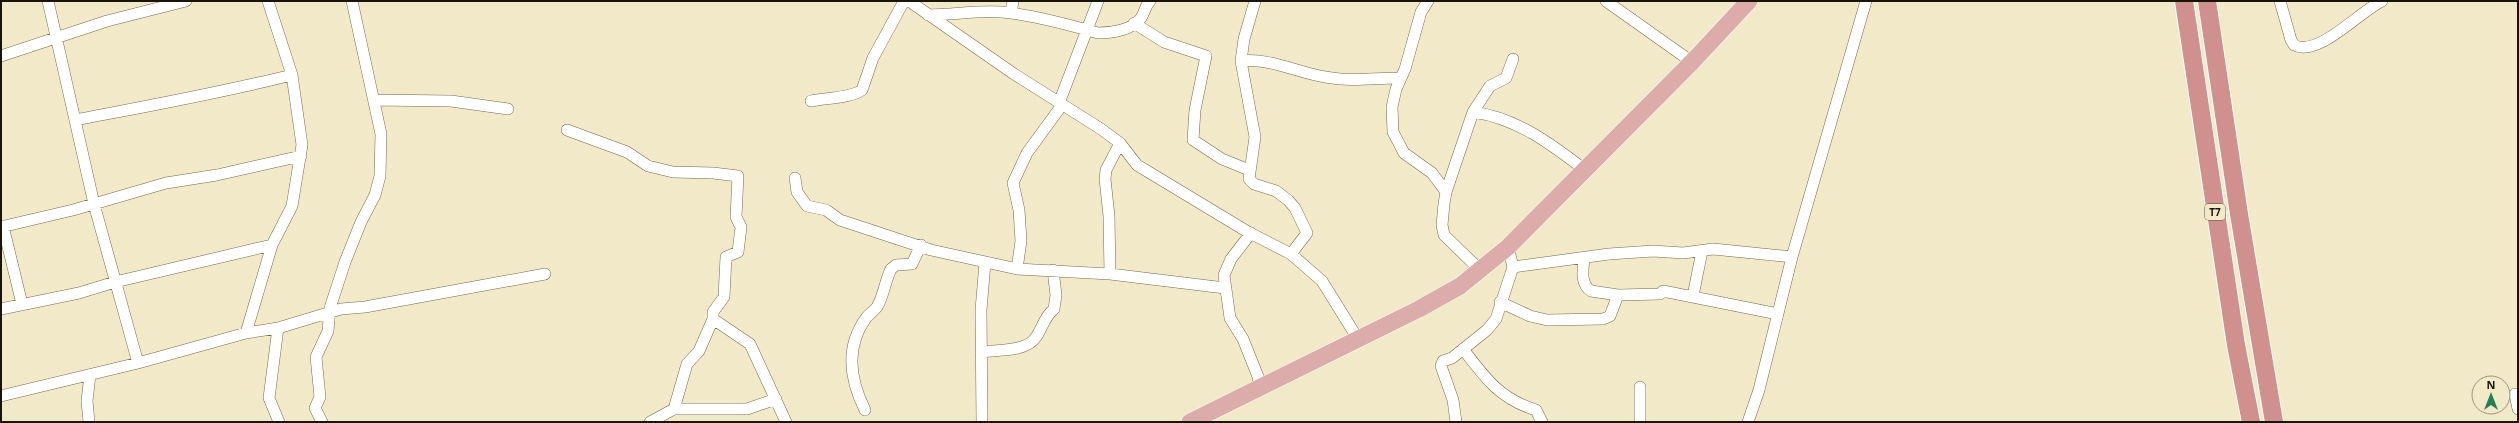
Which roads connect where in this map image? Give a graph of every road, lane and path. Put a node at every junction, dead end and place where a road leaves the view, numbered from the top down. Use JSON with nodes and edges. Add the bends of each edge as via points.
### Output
{"nodes":[{"id":1,"x":48,"y":1,"type":"edge"},
{"id":2,"x":186,"y":1,"type":"edge"},
{"id":3,"x":268,"y":1,"type":"edge"},
{"id":4,"x":352,"y":1,"type":"edge"},
{"id":5,"x":904,"y":1,"type":"edge"},
{"id":6,"x":908,"y":1,"type":"edge"},
{"id":7,"x":1013,"y":1,"type":"edge"},
{"id":8,"x":1098,"y":1,"type":"edge"},
{"id":9,"x":1150,"y":1,"type":"edge"},
{"id":10,"x":1255,"y":1,"type":"edge"},
{"id":11,"x":1428,"y":1,"type":"edge"},
{"id":12,"x":1606,"y":1,"type":"edge"},
{"id":13,"x":1749,"y":1,"type":"edge"},
{"id":14,"x":1866,"y":1,"type":"edge"},
{"id":15,"x":2184,"y":1,"type":"edge"},
{"id":16,"x":2207,"y":1,"type":"edge"},
{"id":17,"x":2280,"y":1,"type":"edge"},
{"id":18,"x":2382,"y":1,"type":"edge"},
{"id":19,"x":1011,"y":13,"type":"junction"},
{"id":20,"x":928,"y":14,"type":"junction"},
{"id":21,"x":1134,"y":23,"type":"junction"},
{"id":22,"x":1086,"y":30,"type":"junction"},
{"id":23,"x":56,"y":37,"type":"junction"},
{"id":24,"x":1,"y":56,"type":"edge"},
{"id":25,"x":1513,"y":59,"type":"dead end"},
{"id":26,"x":1241,"y":61,"type":"junction"},
{"id":27,"x":1692,"y":62,"type":"junction"},
{"id":28,"x":292,"y":75,"type":"junction"},
{"id":29,"x":1399,"y":78,"type":"junction"},
{"id":30,"x":374,"y":100,"type":"junction"},
{"id":31,"x":811,"y":101,"type":"dead end"},
{"id":32,"x":1060,"y":104,"type":"junction"},
{"id":33,"x":508,"y":109,"type":"dead end"},
{"id":34,"x":1472,"y":112,"type":"junction"},
{"id":35,"x":75,"y":120,"type":"junction"},
{"id":36,"x":566,"y":130,"type":"dead end"},
{"id":37,"x":1120,"y":143,"type":"junction"},
{"id":38,"x":301,"y":156,"type":"junction"},
{"id":39,"x":1249,"y":170,"type":"junction"},
{"id":40,"x":1585,"y":170,"type":"junction"},
{"id":41,"x":795,"y":178,"type":"dead end"},
{"id":42,"x":1446,"y":192,"type":"junction"},
{"id":43,"x":94,"y":204,"type":"junction"},
{"id":44,"x":2,"y":226,"type":"edge"},
{"id":45,"x":1251,"y":233,"type":"junction"},
{"id":46,"x":272,"y":245,"type":"junction"},
{"id":47,"x":921,"y":245,"type":"junction"},
{"id":48,"x":1508,"y":247,"type":"junction"},
{"id":49,"x":1702,"y":250,"type":"junction"},
{"id":50,"x":1291,"y":254,"type":"junction"},
{"id":51,"x":1792,"y":257,"type":"junction"},
{"id":52,"x":1584,"y":258,"type":"junction"},
{"id":53,"x":985,"y":263,"type":"junction"},
{"id":54,"x":1513,"y":268,"type":"junction"},
{"id":55,"x":1018,"y":269,"type":"junction"},
{"id":56,"x":1053,"y":270,"type":"junction"},
{"id":57,"x":1480,"y":270,"type":"junction"},
{"id":58,"x":546,"y":274,"type":"dead end"},
{"id":59,"x":1110,"y":274,"type":"junction"},
{"id":60,"x":115,"y":282,"type":"junction"},
{"id":61,"x":1225,"y":288,"type":"junction"},
{"id":62,"x":1618,"y":295,"type":"junction"},
{"id":63,"x":1693,"y":296,"type":"junction"},
{"id":64,"x":1500,"y":302,"type":"junction"},
{"id":65,"x":22,"y":304,"type":"junction"},
{"id":66,"x":1,"y":309,"type":"edge"},
{"id":67,"x":328,"y":314,"type":"junction"},
{"id":68,"x":1778,"y":314,"type":"junction"},
{"id":69,"x":713,"y":319,"type":"junction"},
{"id":70,"x":278,"y":328,"type":"junction"},
{"id":71,"x":246,"y":332,"type":"junction"},
{"id":72,"x":1358,"y":339,"type":"junction"},
{"id":73,"x":1463,"y":349,"type":"junction"},
{"id":74,"x":981,"y":352,"type":"junction"},
{"id":75,"x":138,"y":363,"type":"junction"},
{"id":76,"x":90,"y":375,"type":"junction"},
{"id":77,"x":1640,"y":387,"type":"dead end"},
{"id":78,"x":1256,"y":389,"type":"junction"},
{"id":79,"x":2515,"y":394,"type":"dead end"},
{"id":80,"x":1,"y":396,"type":"edge"},
{"id":81,"x":776,"y":399,"type":"junction"},
{"id":82,"x":674,"y":409,"type":"junction"},
{"id":83,"x":2518,"y":409,"type":"edge"},
{"id":84,"x":864,"y":410,"type":"dead end"},
{"id":85,"x":88,"y":422,"type":"edge"},
{"id":86,"x":279,"y":422,"type":"edge"},
{"id":87,"x":322,"y":422,"type":"edge"},
{"id":88,"x":650,"y":422,"type":"edge"},
{"id":89,"x":786,"y":422,"type":"edge"},
{"id":90,"x":982,"y":422,"type":"edge"},
{"id":91,"x":1190,"y":422,"type":"edge"},
{"id":92,"x":1456,"y":422,"type":"edge"},
{"id":93,"x":1542,"y":422,"type":"edge"},
{"id":94,"x":1640,"y":422,"type":"edge"},
{"id":95,"x":1748,"y":422,"type":"edge"},
{"id":96,"x":2252,"y":422,"type":"edge"},
{"id":97,"x":2274,"y":422,"type":"edge"}],
"edges":[{"from":1,"to":23,"type":"street"},
{"from":2,"to":23,"type":"street"},
{"from":3,"to":28,"type":"street"},
{"from":4,"to":30,"type":"street"},
{"from":5,"to":31,"type":"street","via":[[873,58],[862,90],[852,95],[845,94]]},
{"from":6,"to":20,"type":"street"},
{"from":7,"to":19,"type":"street"},
{"from":8,"to":22,"type":"street"},
{"from":9,"to":21,"type":"street","via":[[1141,19]]},
{"from":10,"to":26,"type":"street","via":[[1244,39]]},
{"from":11,"to":29,"type":"street","via":[[1421,12]]},
{"from":12,"to":27,"type":"street"},
{"from":13,"to":27,"type":"main road"},
{"from":14,"to":51,"type":"street"},
{"from":15,"to":96,"type":"highway","number":"T7","via":[[2236,345]]},
{"from":16,"to":97,"type":"highway","number":"T7"},
{"from":17,"to":18,"type":"street","via":[[2294,46],[2305,49],[2323,42]]},
{"from":19,"to":20,"type":"street"},
{"from":19,"to":22,"type":"street"},
{"from":20,"to":32,"type":"street"},
{"from":21,"to":22,"type":"street","via":[[1128,28],[1111,33]]},
{"from":21,"to":39,"type":"street","via":[[1164,42],[1206,56],[1195,110],[1193,140],[1222,159]]},
{"from":22,"to":32,"type":"street"},
{"from":23,"to":24,"type":"street"},
{"from":23,"to":35,"type":"street"},
{"from":25,"to":34,"type":"street","via":[[1506,78],[1490,86]]},
{"from":26,"to":29,"type":"street","via":[[1270,61],[1312,74],[1350,81]]},
{"from":26,"to":39,"type":"street","via":[[1255,137]]},
{"from":27,"to":40,"type":"main road"},
{"from":28,"to":35,"type":"street","via":[[196,98]]},
{"from":28,"to":38,"type":"street","via":[[302,145]]},
{"from":29,"to":42,"type":"street","via":[[1392,107],[1393,132],[1397,143],[1404,153],[1436,176]]},
{"from":30,"to":33,"type":"street","via":[[451,101]]},
{"from":30,"to":67,"type":"street","via":[[381,134],[380,176],[375,195],[345,262]]},
{"from":32,"to":37,"type":"street"},
{"from":32,"to":55,"type":"street","via":[[1027,153],[1013,183],[1019,210],[1021,241]]},
{"from":34,"to":40,"type":"street","via":[[1490,114],[1522,126]]},
{"from":34,"to":42,"type":"street"},
{"from":35,"to":43,"type":"street"},
{"from":36,"to":69,"type":"street","via":[[626,152],[648,166],[673,172],[738,176],[736,217],[741,227],[738,252],[726,257],[724,297],[720,306],[713,312]]},
{"from":37,"to":45,"type":"street","via":[[1137,165]]},
{"from":37,"to":59,"type":"street","via":[[1106,170],[1105,179],[1109,216]]},
{"from":38,"to":43,"type":"street","via":[[217,175],[166,183]]},
{"from":38,"to":46,"type":"street","via":[[295,176],[292,206]]},
{"from":39,"to":50,"type":"street","via":[[1249,180],[1254,184],[1276,191],[1288,200],[1307,230],[1300,245]]},
{"from":40,"to":48,"type":"main road"},
{"from":41,"to":47,"type":"street","via":[[797,192],[807,206],[826,210],[840,220]]},
{"from":42,"to":57,"type":"street","via":[[1442,225],[1444,235]]},
{"from":43,"to":44,"type":"street"},
{"from":43,"to":60,"type":"street"},
{"from":44,"to":65,"type":"street"},
{"from":45,"to":50,"type":"street"},
{"from":45,"to":61,"type":"street","via":[[1231,259],[1224,275]]},
{"from":46,"to":60,"type":"street"},
{"from":46,"to":71,"type":"street"},
{"from":47,"to":53,"type":"street","via":[[931,250]]},
{"from":47,"to":84,"type":"street","via":[[912,264],[896,265],[891,269],[877,307],[867,317],[853,343],[851,353],[855,388]]},
{"from":48,"to":54,"type":"street"},
{"from":48,"to":57,"type":"main road"},
{"from":49,"to":51,"type":"street","via":[[1722,249]]},
{"from":49,"to":52,"type":"street","via":[[1683,253],[1632,252]]},
{"from":49,"to":63,"type":"street"},
{"from":50,"to":72,"type":"street","via":[[1322,281]]},
{"from":51,"to":68,"type":"street"},
{"from":52,"to":54,"type":"street"},
{"from":52,"to":62,"type":"street","via":[[1582,273],[1586,288]]},
{"from":53,"to":55,"type":"street"},
{"from":53,"to":74,"type":"street"},
{"from":54,"to":64,"type":"street"},
{"from":55,"to":56,"type":"street"},
{"from":56,"to":59,"type":"street"},
{"from":56,"to":74,"type":"street","via":[[1056,295],[1054,309],[1045,316],[1035,339],[1024,346]]},
{"from":57,"to":72,"type":"main road","via":[[1440,298]]},
{"from":58,"to":67,"type":"street","via":[[447,290],[371,306],[341,309]]},
{"from":59,"to":61,"type":"street"},
{"from":60,"to":65,"type":"street","via":[[79,293]]},
{"from":60,"to":75,"type":"street"},
{"from":61,"to":78,"type":"street","via":[[1230,318],[1243,340],[1259,379]]},
{"from":62,"to":63,"type":"street","via":[[1656,294],[1662,291]]},
{"from":62,"to":64,"type":"street","via":[[1610,316],[1603,319],[1547,320],[1530,316]]},
{"from":63,"to":68,"type":"street"},
{"from":64,"to":73,"type":"street","via":[[1496,319],[1487,330]]},
{"from":65,"to":66,"type":"street"},
{"from":67,"to":70,"type":"street"},
{"from":67,"to":87,"type":"street","via":[[328,331],[316,357],[320,397],[315,408]]},
{"from":68,"to":95,"type":"street","via":[[1759,390]]},
{"from":69,"to":81,"type":"street","via":[[750,344]]},
{"from":69,"to":82,"type":"street","via":[[699,351],[687,364]]},
{"from":70,"to":71,"type":"street"},
{"from":70,"to":86,"type":"street","via":[[269,398]]},
{"from":71,"to":75,"type":"street"},
{"from":72,"to":78,"type":"main road"},
{"from":73,"to":92,"type":"street","via":[[1452,358],[1443,361],[1441,366],[1453,400]]},
{"from":73,"to":93,"type":"street","via":[[1493,386],[1514,403],[1536,410]]},
{"from":74,"to":90,"type":"street"},
{"from":75,"to":76,"type":"street"},
{"from":76,"to":80,"type":"street"},
{"from":76,"to":85,"type":"street"},
{"from":77,"to":94,"type":"street"},
{"from":78,"to":91,"type":"main road"},
{"from":79,"to":83,"type":"street"},
{"from":81,"to":82,"type":"street","via":[[747,409]]},
{"from":81,"to":89,"type":"street"},
{"from":82,"to":88,"type":"street"}]}
